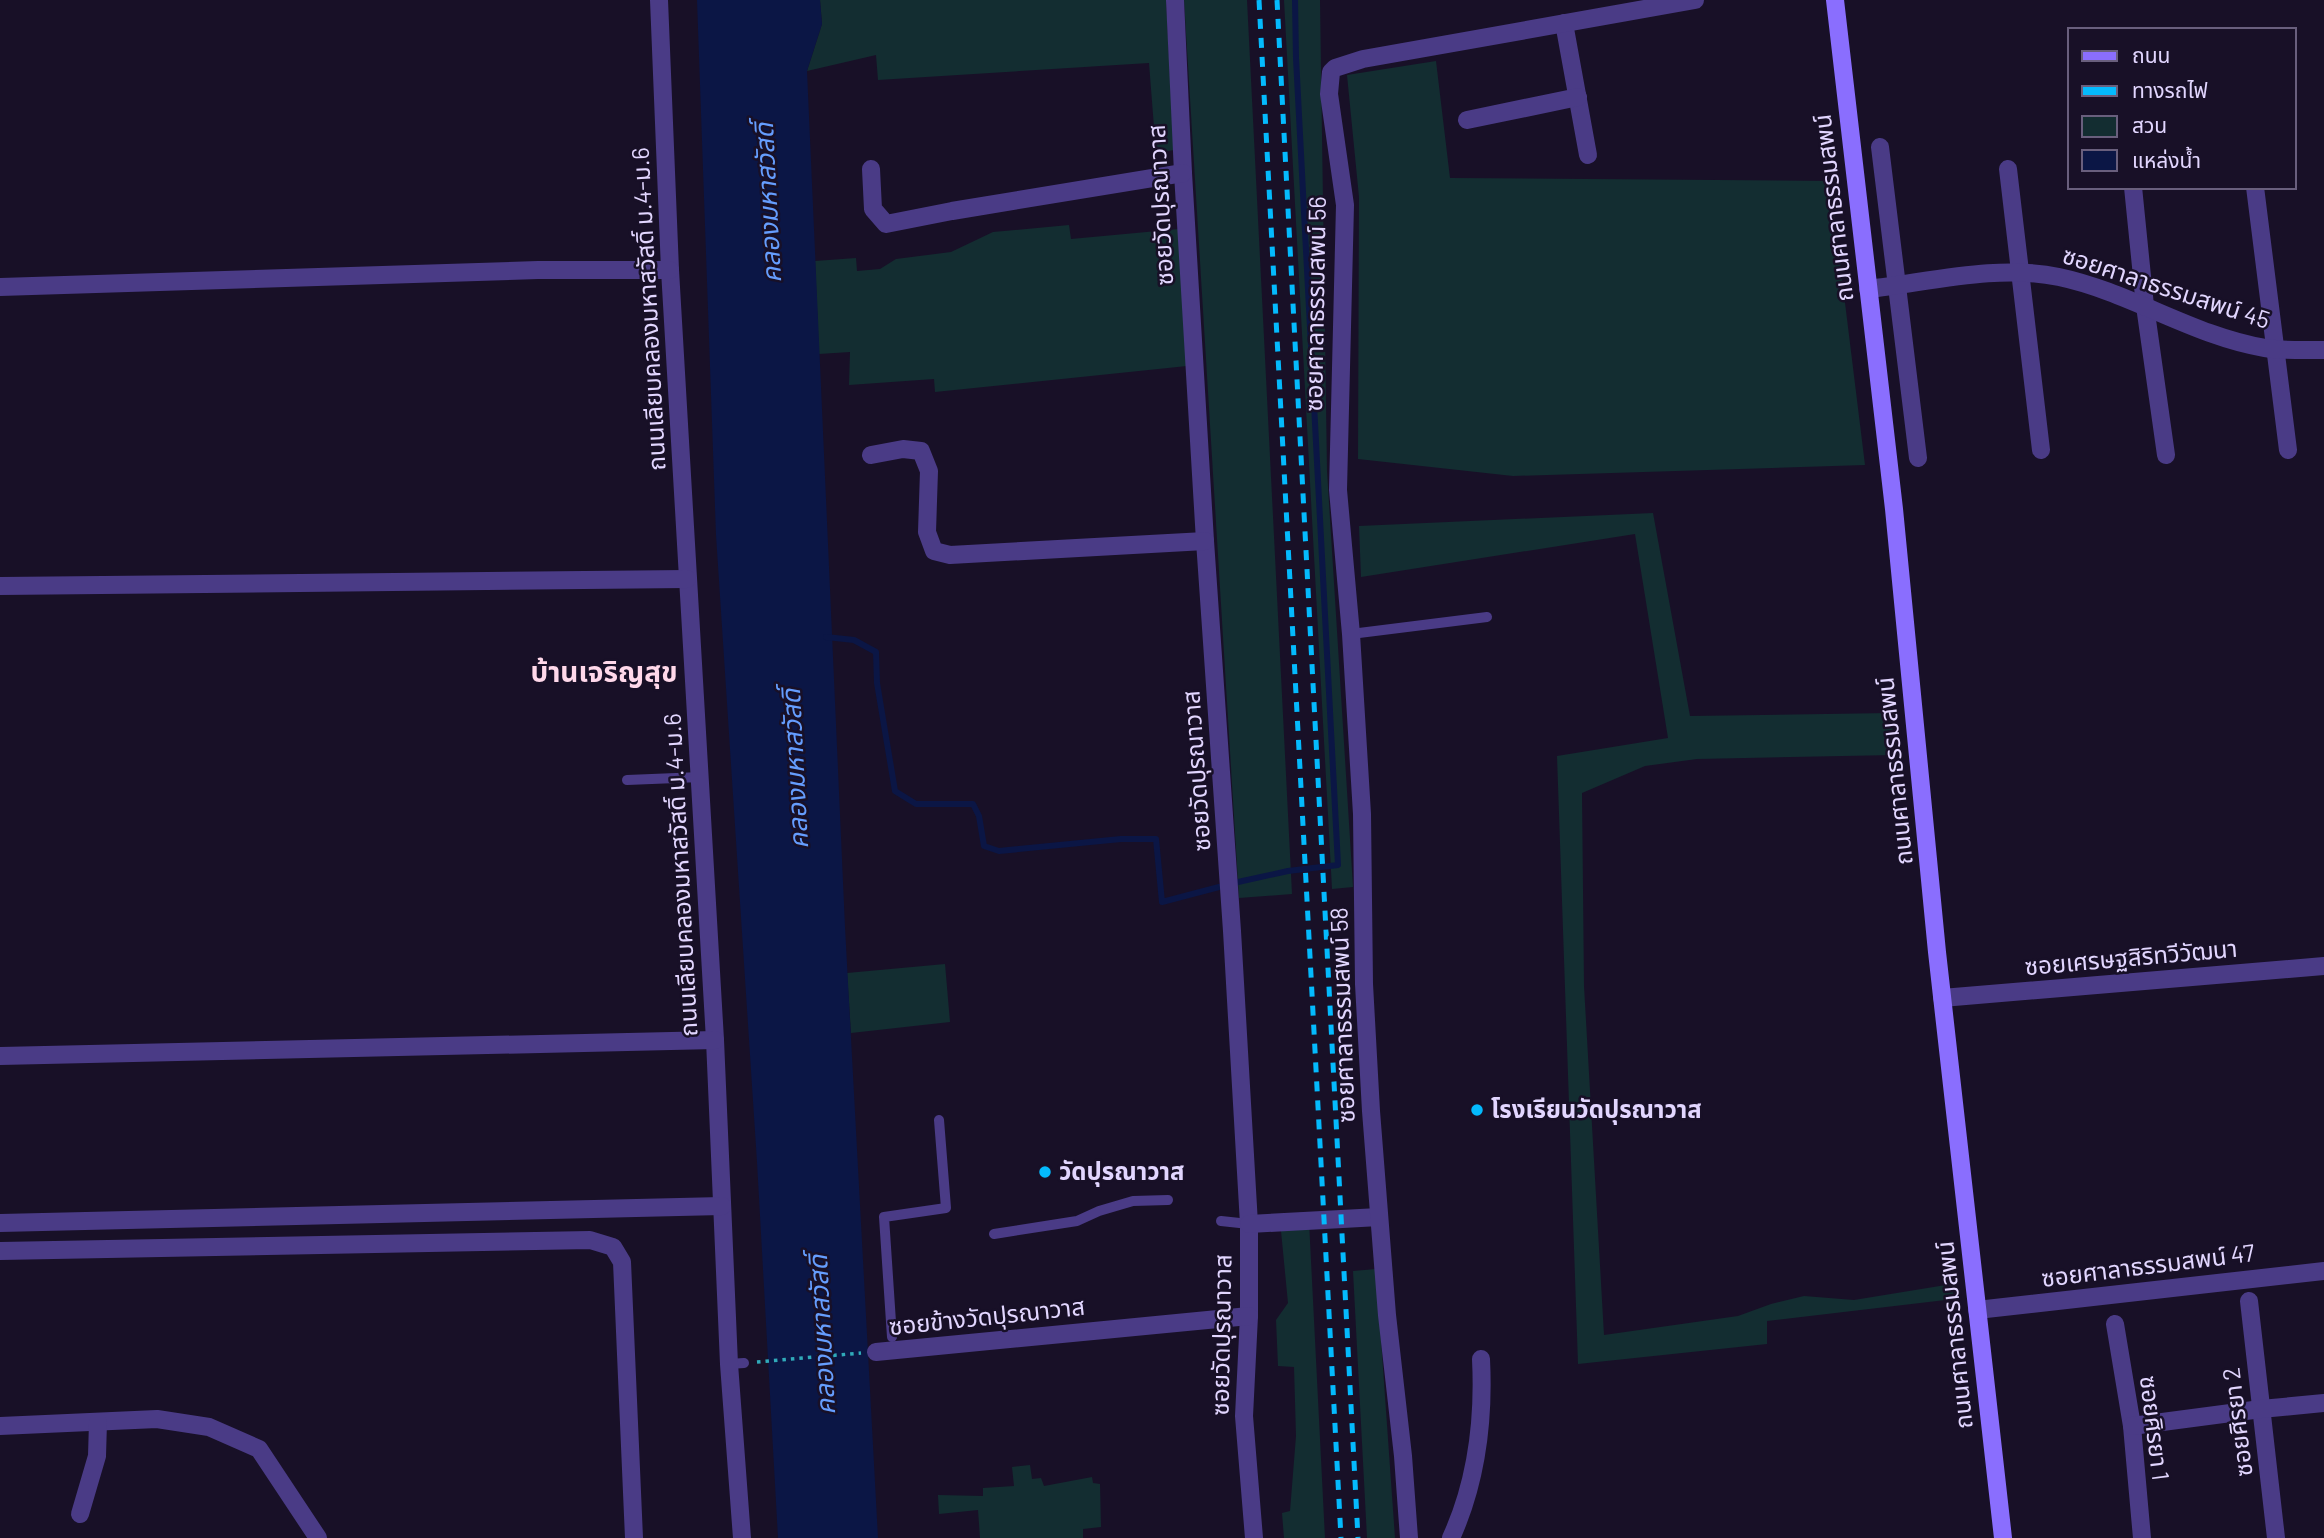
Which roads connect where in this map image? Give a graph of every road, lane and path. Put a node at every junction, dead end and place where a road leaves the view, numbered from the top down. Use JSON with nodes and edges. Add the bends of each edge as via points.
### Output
{"nodes":[{"id":1,"x":659,"y":0,"type":"edge"},
{"id":2,"x":1175,"y":0,"type":"edge"},
{"id":3,"x":1695,"y":0,"type":"edge"},
{"id":4,"x":1835,"y":0,"type":"edge"},
{"id":5,"x":1564,"y":23,"type":"junction"},
{"id":6,"x":1578,"y":97,"type":"junction"},
{"id":7,"x":1467,"y":120,"type":"dead end"},
{"id":8,"x":1880,"y":146,"type":"dead end"},
{"id":9,"x":1588,"y":155,"type":"dead end"},
{"id":10,"x":871,"y":169,"type":"dead end"},
{"id":11,"x":2008,"y":169,"type":"dead end"},
{"id":12,"x":1183,"y":173,"type":"junction"},
{"id":13,"x":2133,"y":189,"type":"edge"},
{"id":14,"x":2255,"y":189,"type":"edge"},
{"id":15,"x":670,"y":270,"type":"junction"},
{"id":16,"x":2019,"y":272,"type":"junction"},
{"id":17,"x":1897,"y":286,"type":"junction"},
{"id":18,"x":0,"y":287,"type":"edge"},
{"id":19,"x":1868,"y":289,"type":"junction"},
{"id":20,"x":2145,"y":306,"type":"junction"},
{"id":21,"x":2274,"y":349,"type":"junction"},
{"id":22,"x":2324,"y":350,"type":"edge"},
{"id":23,"x":2042,"y":450,"type":"dead end"},
{"id":24,"x":2288,"y":450,"type":"dead end"},
{"id":25,"x":871,"y":454,"type":"dead end"},
{"id":26,"x":2166,"y":455,"type":"dead end"},
{"id":27,"x":1918,"y":458,"type":"dead end"},
{"id":28,"x":1338,"y":490,"type":"joint"},
{"id":29,"x":1205,"y":541,"type":"junction"},
{"id":30,"x":687,"y":579,"type":"junction"},
{"id":31,"x":0,"y":586,"type":"edge"},
{"id":32,"x":1487,"y":617,"type":"dead end"},
{"id":33,"x":1351,"y":634,"type":"junction"},
{"id":34,"x":701,"y":777,"type":"junction"},
{"id":35,"x":627,"y":780,"type":"dead end"},
{"id":36,"x":2324,"y":966,"type":"edge"},
{"id":37,"x":1942,"y":998,"type":"junction"},
{"id":38,"x":715,"y":1040,"type":"junction"},
{"id":39,"x":0,"y":1056,"type":"edge"},
{"id":40,"x":939,"y":1120,"type":"dead end"},
{"id":41,"x":1168,"y":1200,"type":"dead end"},
{"id":42,"x":722,"y":1206,"type":"junction"},
{"id":43,"x":1379,"y":1217,"type":"junction"},
{"id":44,"x":1221,"y":1221,"type":"dead end"},
{"id":45,"x":0,"y":1223,"type":"edge"},
{"id":46,"x":1249,"y":1224,"type":"junction"},
{"id":47,"x":994,"y":1234,"type":"dead end"},
{"id":48,"x":0,"y":1251,"type":"edge"},
{"id":49,"x":2324,"y":1271,"type":"edge"},
{"id":50,"x":2249,"y":1301,"type":"dead end"},
{"id":51,"x":1977,"y":1310,"type":"junction"},
{"id":52,"x":1249,"y":1316,"type":"junction"},
{"id":53,"x":2115,"y":1324,"type":"dead end"},
{"id":54,"x":892,"y":1337,"type":"dead end"},
{"id":55,"x":876,"y":1352,"type":"joint"},
{"id":56,"x":1481,"y":1359,"type":"dead end"},
{"id":57,"x":736,"y":1364,"type":"junction"},
{"id":58,"x":2324,"y":1403,"type":"edge"},
{"id":59,"x":2261,"y":1409,"type":"junction"},
{"id":60,"x":98,"y":1422,"type":"junction"},
{"id":61,"x":0,"y":1426,"type":"edge"},
{"id":62,"x":2132,"y":1426,"type":"junction"},
{"id":63,"x":80,"y":1514,"type":"dead end"},
{"id":64,"x":318,"y":1538,"type":"edge"},
{"id":65,"x":634,"y":1538,"type":"edge"},
{"id":66,"x":742,"y":1538,"type":"edge"},
{"id":67,"x":1254,"y":1538,"type":"edge"},
{"id":68,"x":1409,"y":1538,"type":"edge"},
{"id":69,"x":1451,"y":1538,"type":"edge"},
{"id":70,"x":2003,"y":1538,"type":"edge"},
{"id":71,"x":2142,"y":1538,"type":"edge"},
{"id":72,"x":2276,"y":1538,"type":"edge"}],
"edges":[{"from":1,"to":15,"type":"street","name":"ถนนเลียบคลองมหาสวัสดิ์ ม.4-ม.6"},
{"from":2,"to":12,"type":"street","name":"ซอยวัดปุรณาวาส"},
{"from":3,"to":5,"type":"street","name":"ซอยศาลาธรรมสพน์ 56"},
{"from":4,"to":19,"type":"street","name":"ถนนศาลาธรรมสพน์"},
{"from":5,"to":6,"type":"street"},
{"from":5,"to":28,"type":"street","name":"ซอยศาลาธรรมสพน์ 56","via":[[1363,59],[1331,72],[1329,94],[1345,205]]},
{"from":6,"to":7,"type":"street"},
{"from":6,"to":9,"type":"street"},
{"from":8,"to":17,"type":"street"},
{"from":10,"to":12,"type":"street","via":[[873,209],[886,224]]},
{"from":11,"to":16,"type":"street"},
{"from":12,"to":29,"type":"street","name":"ซอยวัดปุรณาวาส"},
{"from":13,"to":20,"type":"street"},
{"from":14,"to":21,"type":"street"},
{"from":15,"to":18,"type":"street"},
{"from":15,"to":30,"type":"street","name":"ถนนเลียบคลองมหาสวัสดิ์ ม.4-ม.6"},
{"from":16,"to":17,"type":"street","name":"ซอยศาลาธรรมสพน์ 45"},
{"from":16,"to":20,"type":"street","name":"ซอยศาลาธรรมสพน์ 45","via":[[2061,277]]},
{"from":16,"to":23,"type":"street"},
{"from":17,"to":19,"type":"street","name":"ซอยศาลาธรรมสพน์ 45"},
{"from":17,"to":27,"type":"street"},
{"from":19,"to":37,"type":"street","name":"ถนนศาลาธรรมสพน์"},
{"from":20,"to":21,"type":"street","name":"ซอยศาลาธรรมสพน์ 45","via":[[2193,327]]},
{"from":20,"to":26,"type":"street"},
{"from":21,"to":22,"type":"street","name":"ซอยศาลาธรรมสพน์ 45"},
{"from":21,"to":24,"type":"street"},
{"from":25,"to":29,"type":"street","via":[[921,451],[929,471],[927,532],[934,551],[950,555]]},
{"from":28,"to":33,"type":"street","name":"ซอยศาลาธรรมสพน์ 58"},
{"from":29,"to":46,"type":"street","name":"ซอยวัดปุรณาวาส"},
{"from":30,"to":31,"type":"street"},
{"from":30,"to":34,"type":"street","name":"ถนนเลียบคลองมหาสวัสดิ์ ม.4-ม.6"},
{"from":32,"to":33,"type":"lane"},
{"from":33,"to":43,"type":"street","name":"ซอยศาลาธรรมสพน์ 58","via":[[1362,814],[1364,997]]},
{"from":34,"to":35,"type":"lane"},
{"from":34,"to":38,"type":"street","name":"ถนนเลียบคลองมหาสวัสดิ์ ม.4-ม.6"},
{"from":36,"to":37,"type":"street","name":"ซอยเศรษฐสิริทวีวัฒนา"},
{"from":37,"to":51,"type":"street","name":"ถนนศาลาธรรมสพน์"},
{"from":38,"to":39,"type":"street"},
{"from":38,"to":42,"type":"street","name":"ถนนเลียบคลองมหาสวัสดิ์ ม.4-ม.6"},
{"from":40,"to":54,"type":"lane","via":[[946,1208],[884,1217]]},
{"from":41,"to":47,"type":"lane","via":[[1133,1201],[1077,1222]]},
{"from":42,"to":45,"type":"street"},
{"from":42,"to":57,"type":"street","name":"ถนนเลียบคลองมหาสวัสดิ์ ม.4-ม.6"},
{"from":43,"to":46,"type":"street"},
{"from":43,"to":68,"type":"street","name":"ซอยศาลาธรรมสพน์ 58"},
{"from":44,"to":46,"type":"lane"},
{"from":46,"to":52,"type":"street","name":"ซอยวัดปุรณาวาส"},
{"from":48,"to":65,"type":"street","via":[[590,1240],[613,1247],[622,1262]]},
{"from":49,"to":51,"type":"street","name":"ซอยศาลาธรรมสพน์ 47"},
{"from":50,"to":59,"type":"street","name":"ซอยศิรยา 2"},
{"from":51,"to":70,"type":"street","name":"ถนนศาลาธรรมสพน์"},
{"from":52,"to":55,"type":"street","name":"ซอยข้างวัดปุรณาวาส"},
{"from":52,"to":67,"type":"street","name":"ซอยวัดปุรณาวาส","via":[[1244,1416]]},
{"from":53,"to":62,"type":"street","name":"ซอยศิรยา 1"},
{"from":55,"to":57,"type":"path","name":"ซอยข้างวัดปุรณาวาส"},
{"from":56,"to":69,"type":"street","via":[[1478,1440]]},
{"from":57,"to":66,"type":"street","name":"ถนนเลียบคลองมหาสวัสดิ์ ม.4-ม.6"},
{"from":58,"to":59,"type":"street"},
{"from":59,"to":62,"type":"street"},
{"from":59,"to":72,"type":"street","name":"ซอยศิรยา 2"},
{"from":60,"to":61,"type":"street"},
{"from":60,"to":63,"type":"street","via":[[97,1456]]},
{"from":60,"to":64,"type":"street","via":[[157,1419],[209,1427],[259,1449]]},
{"from":62,"to":71,"type":"street","name":"ซอยศิรยา 1"}]}
